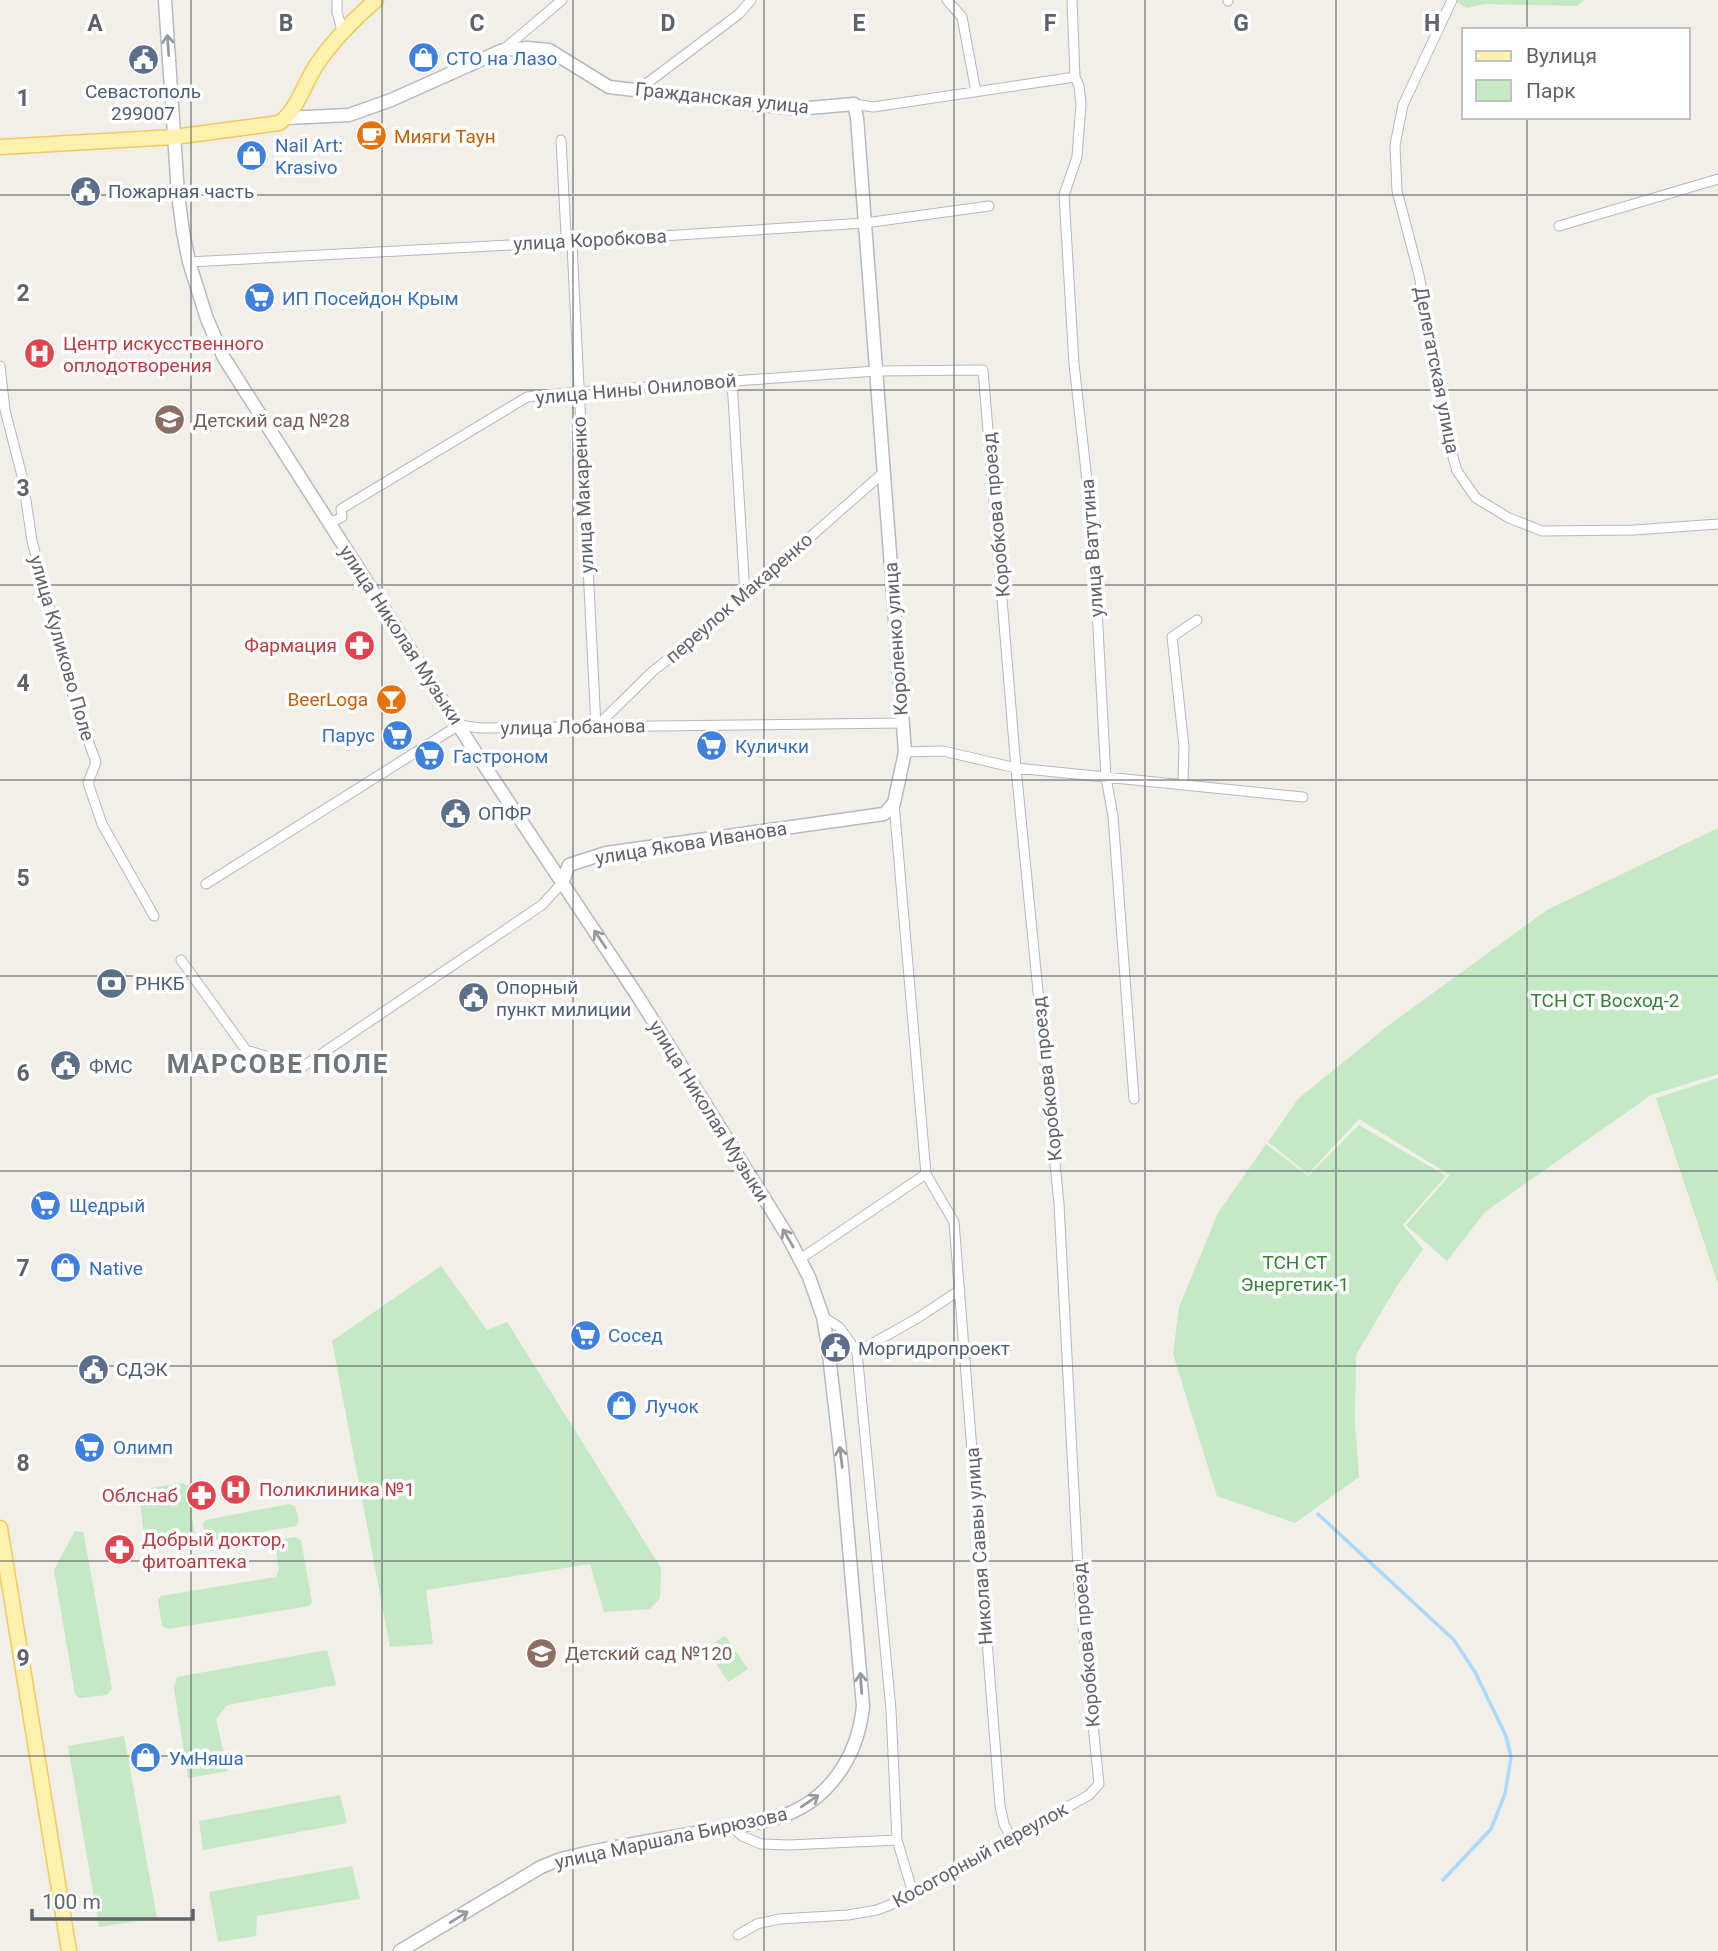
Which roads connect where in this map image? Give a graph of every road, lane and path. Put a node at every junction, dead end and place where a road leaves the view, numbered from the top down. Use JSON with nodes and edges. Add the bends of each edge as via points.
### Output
{"nodes":[{"id":1,"x":165,"y":0,"type":"edge"},
{"id":2,"x":337,"y":0,"type":"edge"},
{"id":3,"x":376,"y":0,"type":"edge"},
{"id":4,"x":562,"y":0,"type":"edge"},
{"id":5,"x":751,"y":0,"type":"edge"},
{"id":6,"x":947,"y":0,"type":"edge"},
{"id":7,"x":1072,"y":0,"type":"edge"},
{"id":8,"x":1452,"y":0,"type":"edge"},
{"id":9,"x":342,"y":30,"type":"junction"},
{"id":10,"x":503,"y":50,"type":"junction"},
{"id":11,"x":1074,"y":77,"type":"junction"},
{"id":12,"x":638,"y":90,"type":"junction"},
{"id":13,"x":976,"y":92,"type":"junction"},
{"id":14,"x":854,"y":104,"type":"junction"},
{"id":15,"x":286,"y":118,"type":"junction"},
{"id":16,"x":174,"y":137,"type":"junction"},
{"id":17,"x":561,"y":140,"type":"dead end"},
{"id":18,"x":0,"y":147,"type":"edge"},
{"id":19,"x":1718,"y":179,"type":"edge"},
{"id":20,"x":989,"y":206,"type":"dead end"},
{"id":21,"x":865,"y":223,"type":"junction"},
{"id":22,"x":1559,"y":226,"type":"dead end"},
{"id":23,"x":569,"y":242,"type":"junction"},
{"id":24,"x":189,"y":262,"type":"junction"},
{"id":25,"x":0,"y":366,"type":"edge"},
{"id":26,"x":983,"y":370,"type":"joint"},
{"id":27,"x":876,"y":371,"type":"junction"},
{"id":28,"x":732,"y":381,"type":"junction"},
{"id":29,"x":577,"y":392,"type":"junction"},
{"id":30,"x":884,"y":472,"type":"junction"},
{"id":31,"x":330,"y":523,"type":"junction"},
{"id":32,"x":1718,"y":524,"type":"edge"},
{"id":33,"x":745,"y":594,"type":"junction"},
{"id":34,"x":1196,"y":620,"type":"dead end"},
{"id":35,"x":902,"y":723,"type":"junction"},
{"id":36,"x":459,"y":725,"type":"junction"},
{"id":37,"x":596,"y":727,"type":"junction"},
{"id":38,"x":905,"y":752,"type":"junction"},
{"id":39,"x":1016,"y":768,"type":"junction"},
{"id":40,"x":1106,"y":778,"type":"junction"},
{"id":41,"x":1183,"y":783,"type":"junction"},
{"id":42,"x":1303,"y":797,"type":"dead end"},
{"id":43,"x":894,"y":803,"type":"junction"},
{"id":44,"x":562,"y":883,"type":"junction"},
{"id":45,"x":206,"y":884,"type":"dead end"},
{"id":46,"x":154,"y":916,"type":"dead end"},
{"id":47,"x":180,"y":960,"type":"dead end"},
{"id":48,"x":1134,"y":1099,"type":"dead end"},
{"id":49,"x":926,"y":1174,"type":"junction"},
{"id":50,"x":957,"y":1253,"type":"joint"},
{"id":51,"x":800,"y":1259,"type":"junction"},
{"id":52,"x":960,"y":1290,"type":"junction"},
{"id":53,"x":822,"y":1317,"type":"junction"},
{"id":54,"x":857,"y":1352,"type":"junction"},
{"id":55,"x":0,"y":1528,"type":"edge"},
{"id":56,"x":852,"y":1750,"type":"joint"},
{"id":57,"x":1096,"y":1789,"type":"joint"},
{"id":58,"x":732,"y":1827,"type":"junction"},
{"id":59,"x":1011,"y":1838,"type":"junction"},
{"id":60,"x":897,"y":1840,"type":"junction"},
{"id":61,"x":913,"y":1893,"type":"junction"},
{"id":62,"x":738,"y":1935,"type":"dead end"},
{"id":63,"x":69,"y":1951,"type":"edge"},
{"id":64,"x":400,"y":1951,"type":"edge"}],
"edges":[{"from":16,"to":1,"type":"main road","name":"улица Николая Музыки","one_way":true},
{"from":2,"to":9,"type":"street"},
{"from":3,"to":9,"type":"main road"},
{"from":4,"to":10,"type":"street"},
{"from":5,"to":12,"type":"street"},
{"from":6,"to":13,"type":"street","via":[[962,17]]},
{"from":7,"to":11,"type":"street","name":"улица Ватутина"},
{"from":8,"to":32,"type":"street","name":"Делегатская улица","via":[[1403,105],[1395,145],[1397,191],[1419,275],[1446,433],[1457,471],[1476,498],[1542,531]]},
{"from":9,"to":15,"type":"main road"},
{"from":10,"to":12,"type":"main road","name":"Гражданская улица","via":[[549,50],[609,87]]},
{"from":10,"to":15,"type":"main road","via":[[349,115]]},
{"from":11,"to":13,"type":"street","name":"Гражданская улица"},
{"from":11,"to":40,"type":"street","name":"улица Ватутина","via":[[1081,104],[1077,157],[1064,195],[1074,364],[1093,534]]},
{"from":12,"to":14,"type":"main road","name":"Гражданская улица","via":[[798,109]]},
{"from":13,"to":14,"type":"street","name":"Гражданская улица","via":[[873,107]]},
{"from":14,"to":21,"type":"main road","name":"Короленко улица"},
{"from":15,"to":16,"type":"main road","via":[[271,126]]},
{"from":16,"to":18,"type":"main road"},
{"from":16,"to":24,"type":"main road","name":"улица Николая Музыки"},
{"from":17,"to":23,"type":"street","name":"улица Макаренко"},
{"from":19,"to":22,"type":"street"},
{"from":20,"to":21,"type":"street","name":"улица Коробкова"},
{"from":21,"to":23,"type":"street","name":"улица Коробкова"},
{"from":21,"to":27,"type":"main road","name":"Короленко улица"},
{"from":23,"to":24,"type":"street","name":"улица Коробкова"},
{"from":23,"to":29,"type":"street","name":"улица Макаренко"},
{"from":24,"to":31,"type":"main road","name":"улица Николая Музыки","via":[[225,358]]},
{"from":25,"to":46,"type":"street","name":"улица Куликово Поле","via":[[32,541],[77,711],[96,762],[88,783],[102,824]]},
{"from":26,"to":27,"type":"street","name":"улица Нины Ониловой"},
{"from":26,"to":39,"type":"street","name":"Коробкова проезд"},
{"from":27,"to":28,"type":"street","name":"улица Нины Ониловой"},
{"from":27,"to":30,"type":"main road","name":"Короленко улица"},
{"from":28,"to":29,"type":"street","name":"улица Нины Ониловой"},
{"from":28,"to":33,"type":"street"},
{"from":29,"to":31,"type":"street","name":"улица Нины Ониловой","via":[[527,397],[341,509],[342,517]]},
{"from":29,"to":37,"type":"street","name":"улица Макаренко"},
{"from":30,"to":33,"type":"street","name":"переулок Макаренко"},
{"from":30,"to":35,"type":"main road","name":"Короленко улица"},
{"from":31,"to":36,"type":"main road","name":"улица Николая Музыки"},
{"from":33,"to":37,"type":"street","name":"переулок Макаренко","via":[[652,672]]},
{"from":34,"to":41,"type":"street","via":[[1172,637],[1184,747]]},
{"from":35,"to":37,"type":"street","name":"улица Лобанова"},
{"from":35,"to":38,"type":"main road","name":"Короленко улица"},
{"from":36,"to":37,"type":"street","name":"улица Лобанова"},
{"from":36,"to":44,"type":"main road","name":"улица Николая Музыки"},
{"from":36,"to":45,"type":"street"},
{"from":38,"to":39,"type":"street","via":[[943,751]]},
{"from":38,"to":43,"type":"main road","name":"Короленко улица"},
{"from":39,"to":40,"type":"street"},
{"from":39,"to":57,"type":"street","name":"Коробкова проезд","via":[[1059,1204],[1079,1587]]},
{"from":40,"to":41,"type":"street"},
{"from":40,"to":48,"type":"street","name":"улица Ватутина","via":[[1113,816]]},
{"from":41,"to":42,"type":"street"},
{"from":43,"to":44,"type":"main road","name":"улица Якова Иванова","via":[[884,814],[606,853],[569,866]]},
{"from":43,"to":49,"type":"street","name":"Короленко улица"},
{"from":44,"to":47,"type":"street","name":"улица Якова Иванова","via":[[542,905],[302,1067],[246,1050]]},
{"from":51,"to":44,"type":"main road","name":"улица Николая Музыки","one_way":true,"via":[[643,1004]]},
{"from":49,"to":50,"type":"street","name":"Короленко улица","via":[[954,1222]]},
{"from":49,"to":51,"type":"street"},
{"from":50,"to":52,"type":"street","name":"Николая Саввы улица"},
{"from":51,"to":53,"type":"main road","name":"улица Николая Музыки"},
{"from":52,"to":54,"type":"street"},
{"from":52,"to":59,"type":"street","name":"Николая Саввы улица","via":[[992,1720],[1000,1805]]},
{"from":53,"to":54,"type":"street","via":[[839,1326]]},
{"from":56,"to":53,"type":"main road","name":"улица Николая Музыки","one_way":true,"via":[[863,1706],[842,1468]]},
{"from":54,"to":60,"type":"street","via":[[891,1710]]},
{"from":55,"to":63,"type":"main road"},
{"from":58,"to":56,"type":"main road","name":"улица Маршала Бирюзова","one_way":true,"via":[[776,1818],[810,1803],[836,1779]]},
{"from":57,"to":59,"type":"street","name":"Косогорный переулок"},
{"from":58,"to":60,"type":"street","via":[[761,1844]]},
{"from":64,"to":58,"type":"main road","name":"улица Маршала Бирюзова","one_way":true,"via":[[561,1859]]},
{"from":59,"to":61,"type":"street","name":"Косогорный переулок"},
{"from":60,"to":61,"type":"street"},
{"from":61,"to":62,"type":"street","name":"Косогорный переулок","via":[[877,1910],[779,1919]]}]}
